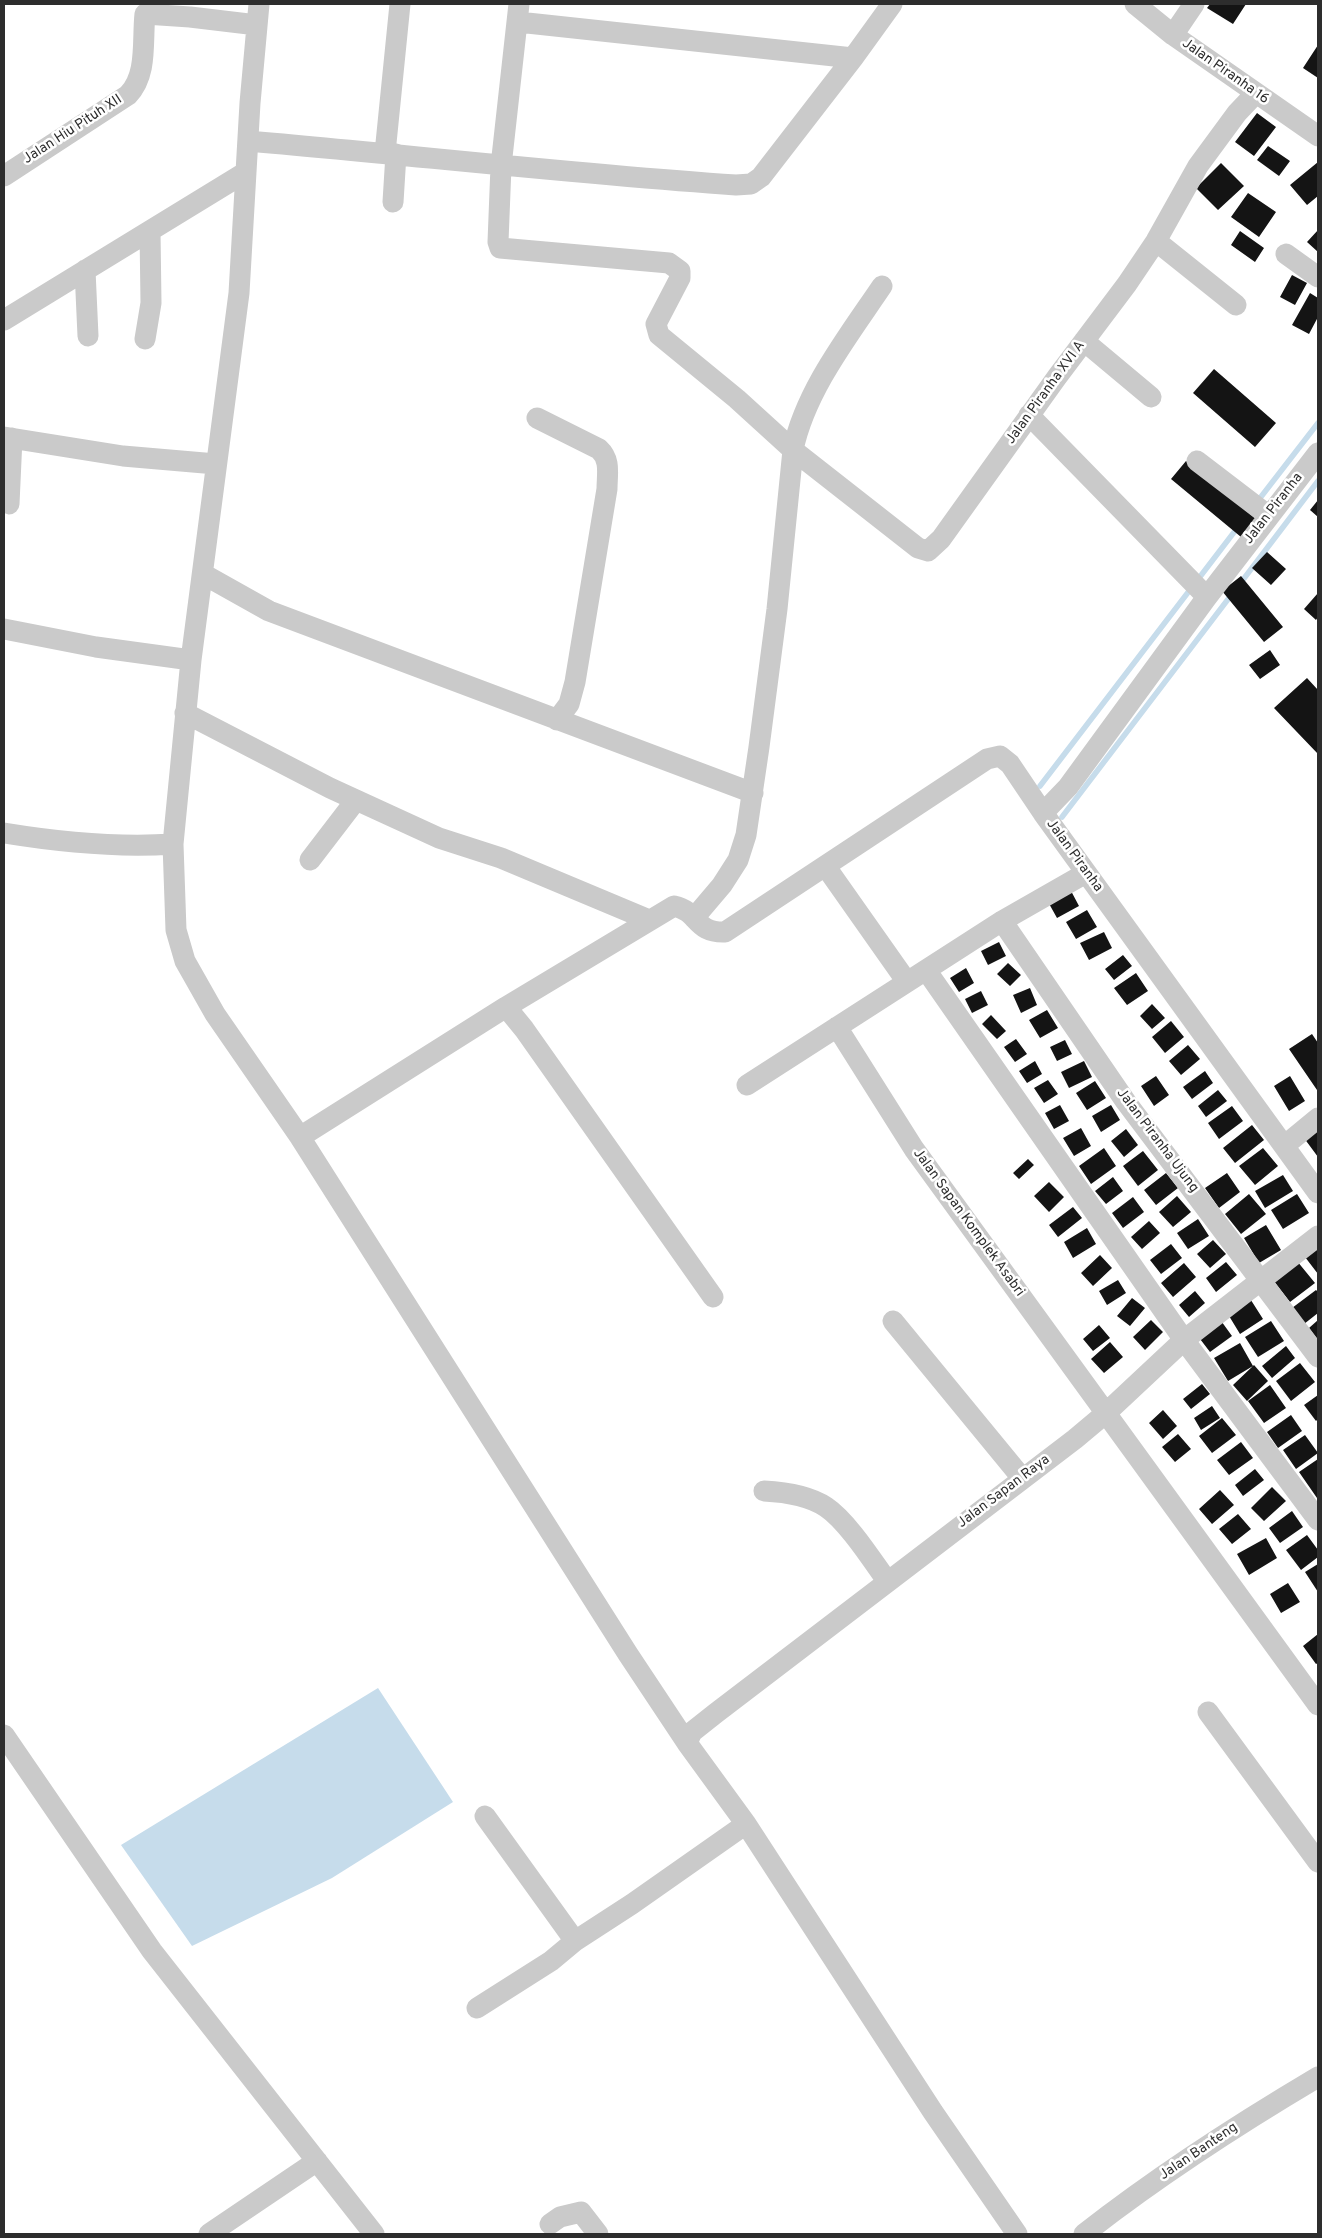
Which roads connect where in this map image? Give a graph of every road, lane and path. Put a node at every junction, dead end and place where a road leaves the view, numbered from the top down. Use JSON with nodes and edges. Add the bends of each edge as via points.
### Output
{"nodes":[{"id":1,"x":258,"y":4,"type":"edge"},
{"id":2,"x":400,"y":4,"type":"edge"},
{"id":3,"x":892,"y":4,"type":"edge"},
{"id":4,"x":1135,"y":4,"type":"edge"},
{"id":5,"x":1194,"y":4,"type":"edge"},
{"id":6,"x":146,"y":9,"type":"edge"},
{"id":7,"x":519,"y":13,"type":"edge"},
{"id":8,"x":257,"y":25,"type":"junction"},
{"id":9,"x":1173,"y":35,"type":"junction"},
{"id":10,"x":853,"y":58,"type":"junction"},
{"id":11,"x":1256,"y":93,"type":"junction"},
{"id":12,"x":1318,"y":136,"type":"edge"},
{"id":13,"x":248,"y":141,"type":"junction"},
{"id":14,"x":390,"y":153,"type":"junction"},
{"id":15,"x":502,"y":166,"type":"junction"},
{"id":16,"x":246,"y":172,"type":"junction"},
{"id":17,"x":4,"y":176,"type":"edge"},
{"id":18,"x":393,"y":202,"type":"dead end"},
{"id":19,"x":150,"y":230,"type":"junction"},
{"id":20,"x":1156,"y":241,"type":"junction"},
{"id":21,"x":1286,"y":254,"type":"dead end"},
{"id":22,"x":86,"y":270,"type":"junction"},
{"id":23,"x":1318,"y":277,"type":"edge"},
{"id":24,"x":882,"y":286,"type":"dead end"},
{"id":25,"x":1236,"y":305,"type":"dead end"},
{"id":26,"x":4,"y":320,"type":"edge"},
{"id":27,"x":88,"y":336,"type":"dead end"},
{"id":28,"x":145,"y":339,"type":"dead end"},
{"id":29,"x":1084,"y":341,"type":"junction"},
{"id":30,"x":1152,"y":397,"type":"dead end"},
{"id":31,"x":1029,"y":415,"type":"junction"},
{"id":32,"x":537,"y":418,"type":"dead end"},
{"id":33,"x":8,"y":437,"type":"edge"},
{"id":34,"x":793,"y":450,"type":"junction"},
{"id":35,"x":1318,"y":453,"type":"edge"},
{"id":36,"x":1197,"y":461,"type":"dead end"},
{"id":37,"x":216,"y":464,"type":"junction"},
{"id":38,"x":9,"y":504,"type":"dead end"},
{"id":39,"x":1269,"y":516,"type":"junction"},
{"id":40,"x":203,"y":574,"type":"junction"},
{"id":41,"x":1207,"y":597,"type":"junction"},
{"id":42,"x":4,"y":629,"type":"edge"},
{"id":43,"x":191,"y":660,"type":"junction"},
{"id":44,"x":185,"y":713,"type":"junction"},
{"id":45,"x":557,"y":720,"type":"junction"},
{"id":46,"x":753,"y":793,"type":"junction"},
{"id":47,"x":356,"y":800,"type":"junction"},
{"id":48,"x":1043,"y":814,"type":"junction"},
{"id":49,"x":4,"y":833,"type":"edge"},
{"id":50,"x":173,"y":844,"type":"junction"},
{"id":51,"x":310,"y":860,"type":"dead end"},
{"id":52,"x":826,"y":867,"type":"junction"},
{"id":53,"x":1086,"y":872,"type":"junction"},
{"id":54,"x":694,"y":918,"type":"junction"},
{"id":55,"x":649,"y":920,"type":"junction"},
{"id":56,"x":1002,"y":921,"type":"junction"},
{"id":57,"x":926,"y":970,"type":"junction"},
{"id":58,"x":907,"y":982,"type":"junction"},
{"id":59,"x":506,"y":1007,"type":"junction"},
{"id":60,"x":837,"y":1027,"type":"junction"},
{"id":61,"x":747,"y":1085,"type":"dead end"},
{"id":62,"x":1318,"y":1118,"type":"edge"},
{"id":63,"x":300,"y":1136,"type":"junction"},
{"id":64,"x":1284,"y":1146,"type":"junction"},
{"id":65,"x":1318,"y":1193,"type":"edge"},
{"id":66,"x":1318,"y":1236,"type":"edge"},
{"id":67,"x":1261,"y":1281,"type":"junction"},
{"id":68,"x":713,"y":1297,"type":"dead end"},
{"id":69,"x":893,"y":1321,"type":"dead end"},
{"id":70,"x":1184,"y":1340,"type":"junction"},
{"id":71,"x":1318,"y":1357,"type":"edge"},
{"id":72,"x":1106,"y":1413,"type":"junction"},
{"id":73,"x":1022,"y":1478,"type":"junction"},
{"id":74,"x":764,"y":1491,"type":"dead end"},
{"id":75,"x":1318,"y":1520,"type":"edge"},
{"id":76,"x":888,"y":1581,"type":"junction"},
{"id":77,"x":1318,"y":1705,"type":"edge"},
{"id":78,"x":1208,"y":1712,"type":"dead end"},
{"id":79,"x":4,"y":1735,"type":"edge"},
{"id":80,"x":687,"y":1743,"type":"junction"},
{"id":81,"x":485,"y":1816,"type":"dead end"},
{"id":82,"x":746,"y":1824,"type":"junction"},
{"id":83,"x":1318,"y":1862,"type":"edge"},
{"id":84,"x":575,"y":1941,"type":"junction"},
{"id":85,"x":477,"y":2008,"type":"dead end"},
{"id":86,"x":1318,"y":2077,"type":"edge"},
{"id":87,"x":318,"y":2161,"type":"junction"},
{"id":88,"x":550,"y":2224,"type":"dead end"},
{"id":89,"x":209,"y":2234,"type":"edge"},
{"id":90,"x":374,"y":2234,"type":"edge"},
{"id":91,"x":598,"y":2234,"type":"edge"},
{"id":92,"x":1017,"y":2234,"type":"edge"},
{"id":93,"x":1084,"y":2234,"type":"edge"}],
"edges":[{"from":1,"to":8,"type":"street"},
{"from":2,"to":14,"type":"street"},
{"from":3,"to":10,"type":"street"},
{"from":4,"to":9,"type":"street","name":"Jalan Piranha 16"},
{"from":5,"to":9,"type":"street"},
{"from":6,"to":8,"type":"street","name":"Jalan Hiu Pituh XII"},
{"from":6,"to":17,"type":"street","name":"Jalan Hiu Pituh XII","via":[[140,78],[134,88]]},
{"from":7,"to":10,"type":"street"},
{"from":7,"to":15,"type":"street"},
{"from":8,"to":13,"type":"street"},
{"from":9,"to":11,"type":"street","name":"Jalan Piranha 16"},
{"from":10,"to":15,"type":"street","via":[[761,177],[751,184]]},
{"from":11,"to":12,"type":"street","name":"Jalan Piranha 16"},
{"from":11,"to":20,"type":"street","name":"Jalan Piranha XVI A","via":[[1198,166]]},
{"from":13,"to":14,"type":"street"},
{"from":13,"to":16,"type":"street"},
{"from":14,"to":15,"type":"street"},
{"from":14,"to":18,"type":"street"},
{"from":15,"to":34,"type":"street","via":[[500,248],[675,266],[680,271],[680,278],[656,324],[659,335]]},
{"from":16,"to":19,"type":"street"},
{"from":16,"to":37,"type":"street","via":[[239,293]]},
{"from":19,"to":22,"type":"street"},
{"from":19,"to":28,"type":"street","via":[[151,303]]},
{"from":20,"to":25,"type":"street"},
{"from":20,"to":29,"type":"street","name":"Jalan Piranha XVI A"},
{"from":21,"to":23,"type":"street"},
{"from":22,"to":26,"type":"street"},
{"from":22,"to":27,"type":"street"},
{"from":24,"to":34,"type":"street","via":[[839,350],[811,400],[798,427]]},
{"from":29,"to":30,"type":"street"},
{"from":29,"to":31,"type":"street","name":"Jalan Piranha XVI A"},
{"from":31,"to":34,"type":"street","name":"Jalan Piranha XVI A","via":[[941,539],[928,551],[918,548]]},
{"from":31,"to":41,"type":"street"},
{"from":32,"to":45,"type":"street","via":[[599,449],[607,463],[607,488],[574,682],[569,704]]},
{"from":33,"to":37,"type":"street","via":[[123,456]]},
{"from":33,"to":38,"type":"street"},
{"from":34,"to":46,"type":"street"},
{"from":35,"to":39,"type":"street","name":"Jalan Piranha"},
{"from":36,"to":39,"type":"street"},
{"from":37,"to":40,"type":"street"},
{"from":39,"to":41,"type":"street","name":"Jalan Piranha"},
{"from":40,"to":43,"type":"street"},
{"from":40,"to":45,"type":"street","via":[[269,611]]},
{"from":41,"to":48,"type":"street","name":"Jalan Piranha","via":[[1068,787]]},
{"from":42,"to":43,"type":"street","via":[[96,647]]},
{"from":43,"to":44,"type":"street"},
{"from":44,"to":47,"type":"street"},
{"from":44,"to":50,"type":"street"},
{"from":45,"to":46,"type":"street"},
{"from":46,"to":54,"type":"street","via":[[746,836],[738,860]]},
{"from":47,"to":51,"type":"street"},
{"from":47,"to":55,"type":"street","via":[[439,838],[501,858]]},
{"from":48,"to":52,"type":"street","via":[[1010,764],[1000,756],[987,759]]},
{"from":48,"to":53,"type":"street","name":"Jalan Piranha"},
{"from":49,"to":50,"type":"street","via":[[102,844]]},
{"from":50,"to":63,"type":"street","via":[[176,930],[185,961],[215,1014]]},
{"from":52,"to":54,"type":"street","via":[[725,932],[711,932]]},
{"from":52,"to":58,"type":"street"},
{"from":53,"to":56,"type":"street"},
{"from":53,"to":64,"type":"street","name":"Jalan Piranha"},
{"from":54,"to":55,"type":"street","via":[[685,909],[674,906]]},
{"from":55,"to":59,"type":"street"},
{"from":56,"to":57,"type":"street"},
{"from":56,"to":67,"type":"street","name":"Jalan Piranha Ujung","via":[[1126,1102]]},
{"from":57,"to":58,"type":"street"},
{"from":57,"to":70,"type":"street"},
{"from":58,"to":60,"type":"street"},
{"from":59,"to":63,"type":"street"},
{"from":59,"to":68,"type":"street"},
{"from":60,"to":61,"type":"street"},
{"from":60,"to":72,"type":"street","name":"Jalan Sapan Komplek Asabri","via":[[914,1149]]},
{"from":62,"to":64,"type":"street"},
{"from":63,"to":80,"type":"street"},
{"from":64,"to":65,"type":"street","name":"Jalan Piranha"},
{"from":66,"to":67,"type":"street","name":"Jalan Sapan Raya"},
{"from":67,"to":70,"type":"street","name":"Jalan Sapan Raya"},
{"from":67,"to":71,"type":"street","name":"Jalan Piranha Ujung"},
{"from":69,"to":73,"type":"street"},
{"from":70,"to":72,"type":"street","name":"Jalan Sapan Raya"},
{"from":70,"to":75,"type":"street"},
{"from":72,"to":73,"type":"street","name":"Jalan Sapan Raya"},
{"from":72,"to":77,"type":"street","name":"Jalan Sapan Komplek Asabri"},
{"from":73,"to":76,"type":"street","name":"Jalan Sapan Raya"},
{"from":74,"to":76,"type":"street","via":[[783,1492],[827,1507],[851,1532]]},
{"from":76,"to":80,"type":"street","name":"Jalan Sapan Raya","via":[[692,1732]]},
{"from":78,"to":83,"type":"street"},
{"from":79,"to":87,"type":"street","via":[[152,1951]]},
{"from":80,"to":82,"type":"street"},
{"from":81,"to":84,"type":"street"},
{"from":82,"to":84,"type":"street"},
{"from":82,"to":92,"type":"street","via":[[933,2112]]},
{"from":84,"to":85,"type":"street","via":[[551,1961]]},
{"from":86,"to":93,"type":"street","name":"Jalan Banteng","via":[[1265,2108],[1134,2195]]},
{"from":87,"to":89,"type":"street"},
{"from":87,"to":90,"type":"street"},
{"from":88,"to":91,"type":"street","via":[[560,2217],[582,2212]]}]}
